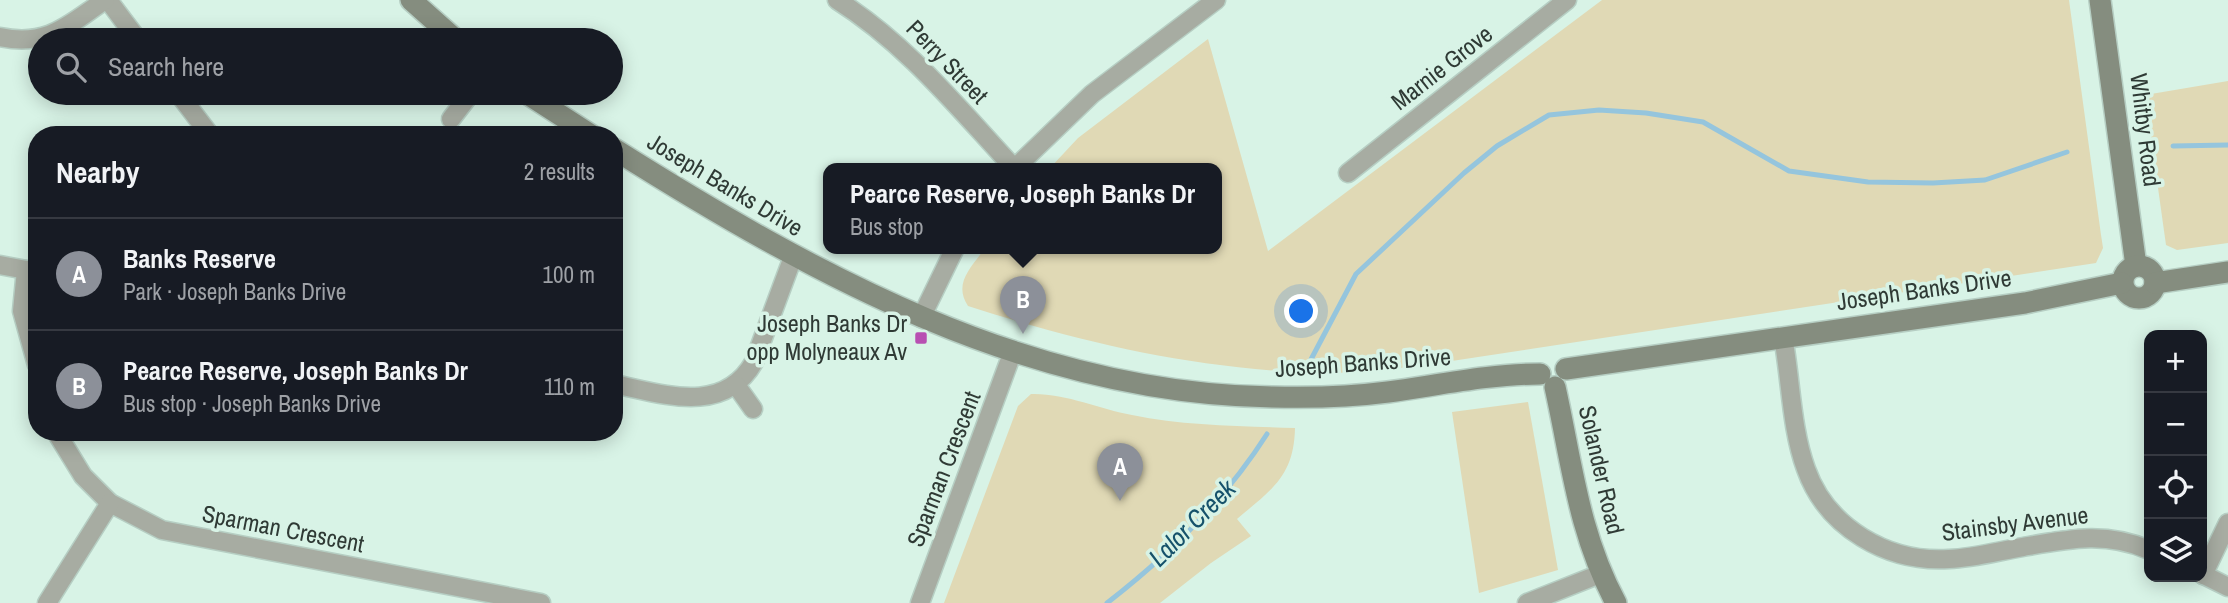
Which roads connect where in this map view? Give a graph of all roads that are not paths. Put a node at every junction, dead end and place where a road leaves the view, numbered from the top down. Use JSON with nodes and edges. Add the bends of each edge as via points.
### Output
{"nodes":[{"id":1,"x":107,"y":0,"type":"edge"},
{"id":2,"x":411,"y":0,"type":"edge"},
{"id":3,"x":837,"y":0,"type":"edge"},
{"id":4,"x":1216,"y":0,"type":"edge"},
{"id":5,"x":1567,"y":0,"type":"edge"},
{"id":6,"x":2100,"y":0,"type":"edge"},
{"id":7,"x":61,"y":28,"type":"edge"},
{"id":8,"x":129,"y":28,"type":"edge"},
{"id":9,"x":442,"y":28,"type":"edge"},
{"id":10,"x":0,"y":37,"type":"edge"},
{"id":11,"x":28,"y":41,"type":"edge"},
{"id":12,"x":187,"y":105,"type":"edge"},
{"id":13,"x":462,"y":105,"type":"edge"},
{"id":14,"x":545,"y":105,"type":"edge"},
{"id":15,"x":451,"y":119,"type":"dead end"},
{"id":16,"x":203,"y":126,"type":"edge"},
{"id":17,"x":577,"y":126,"type":"edge"},
{"id":18,"x":623,"y":154,"type":"edge"},
{"id":19,"x":1009,"y":163,"type":"edge"},
{"id":20,"x":1019,"y":163,"type":"edge"},
{"id":21,"x":1348,"y":173,"type":"dead end"},
{"id":22,"x":952,"y":254,"type":"edge"},
{"id":23,"x":793,"y":257,"type":"junction"},
{"id":24,"x":0,"y":265,"type":"edge"},
{"id":25,"x":2136,"y":266,"type":"junction"},
{"id":26,"x":28,"y":270,"type":"edge"},
{"id":27,"x":2228,"y":272,"type":"edge"},
{"id":28,"x":2122,"y":283,"type":"junction"},
{"id":29,"x":2155,"y":283,"type":"junction"},
{"id":30,"x":28,"y":287,"type":"edge"},
{"id":31,"x":921,"y":318,"type":"junction"},
{"id":32,"x":28,"y":333,"type":"edge"},
{"id":33,"x":1783,"y":337,"type":"junction"},
{"id":34,"x":1013,"y":351,"type":"junction"},
{"id":35,"x":1547,"y":380,"type":"junction"},
{"id":36,"x":736,"y":385,"type":"junction"},
{"id":37,"x":623,"y":386,"type":"edge"},
{"id":38,"x":753,"y":409,"type":"dead end"},
{"id":39,"x":62,"y":441,"type":"edge"},
{"id":40,"x":110,"y":503,"type":"junction"},
{"id":41,"x":2228,"y":523,"type":"edge"},
{"id":42,"x":2144,"y":548,"type":"edge"},
{"id":43,"x":2207,"y":567,"type":"edge"},
{"id":44,"x":1600,"y":573,"type":"junction"},
{"id":45,"x":2207,"y":577,"type":"edge"},
{"id":46,"x":2228,"y":587,"type":"edge"},
{"id":47,"x":47,"y":603,"type":"edge"},
{"id":48,"x":541,"y":603,"type":"edge"},
{"id":49,"x":920,"y":603,"type":"edge"},
{"id":50,"x":1527,"y":603,"type":"edge"},
{"id":51,"x":1616,"y":603,"type":"edge"}],
"edges":[{"from":1,"to":7,"type":"street"},
{"from":1,"to":8,"type":"street"},
{"from":2,"to":9,"type":"street"},
{"from":3,"to":19,"type":"street","name":"Perry Street","via":[[905,50]]},
{"from":4,"to":20,"type":"street","via":[[1092,94]]},
{"from":5,"to":21,"type":"street","name":"Marnie Grove"},
{"from":6,"to":25,"type":"street","name":"Whitby Road"},
{"from":10,"to":11,"type":"street"},
{"from":12,"to":16,"type":"street"},
{"from":13,"to":15,"type":"street"},
{"from":14,"to":17,"type":"street"},
{"from":18,"to":23,"type":"street","name":"Joseph Banks Drive"},
{"from":22,"to":31,"type":"street"},
{"from":23,"to":31,"type":"street","name":"Joseph Banks Drive"},
{"from":23,"to":36,"type":"street","via":[[754,362]]},
{"from":24,"to":26,"type":"street"},
{"from":25,"to":28,"type":"street","via":[[2124,275]]},
{"from":25,"to":29,"type":"street","via":[[2147,269]]},
{"from":27,"to":29,"type":"street"},
{"from":28,"to":29,"type":"street","via":[[2129,296],[2140,299],[2150,294]]},
{"from":28,"to":33,"type":"street","name":"Joseph Banks Drive","via":[[2025,303]]},
{"from":30,"to":32,"type":"street","via":[[22,311]]},
{"from":31,"to":34,"type":"street","name":"Joseph Banks Drive"},
{"from":33,"to":35,"type":"street","name":"Joseph Banks Drive","via":[[1566,369],[1564,382]]},
{"from":33,"to":42,"type":"street","name":"Stainsby Avenue","via":[[1805,468],[1820,499],[1855,534],[1900,555],[1926,559],[2086,536]]},
{"from":34,"to":35,"type":"street","name":"Joseph Banks Drive","via":[[1108,378],[1270,397],[1351,396]]},
{"from":34,"to":49,"type":"street","name":"Sparman Crescent"},
{"from":35,"to":44,"type":"street","name":"Solander Road","via":[[1579,513]]},
{"from":36,"to":37,"type":"street","via":[[701,397]]},
{"from":36,"to":38,"type":"street"},
{"from":39,"to":40,"type":"street","name":"Sparman Crescent","via":[[83,476]]},
{"from":40,"to":47,"type":"street"},
{"from":40,"to":48,"type":"street","name":"Sparman Crescent","via":[[162,530]]},
{"from":41,"to":43,"type":"street"},
{"from":44,"to":50,"type":"street"},
{"from":44,"to":51,"type":"street","name":"Solander Road"},
{"from":45,"to":46,"type":"street"}]}
